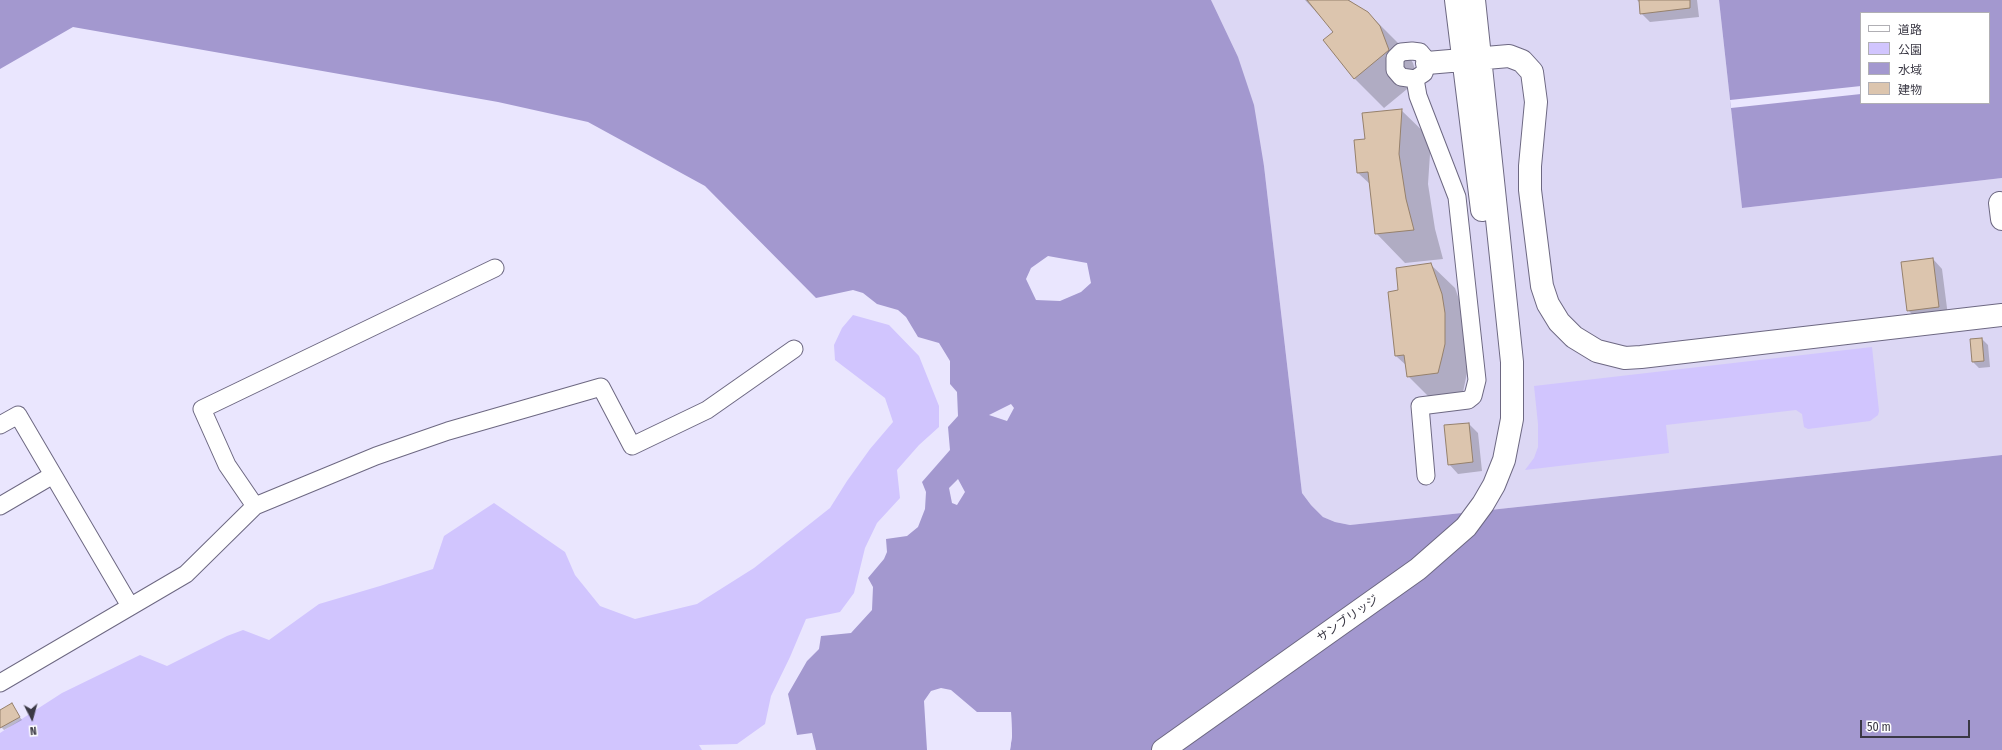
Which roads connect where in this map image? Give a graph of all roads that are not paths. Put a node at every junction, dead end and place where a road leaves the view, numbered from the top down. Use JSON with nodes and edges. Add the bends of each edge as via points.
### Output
{"nodes":[{"id":1,"x":1456,"y":0,"type":"edge"},
{"id":2,"x":1474,"y":0,"type":"edge"},
{"id":3,"x":1472,"y":60,"type":"junction"},
{"id":4,"x":1421,"y":71,"type":"joint"},
{"id":5,"x":495,"y":268,"type":"dead end"},
{"id":6,"x":2001,"y":315,"type":"edge"},
{"id":7,"x":794,"y":349,"type":"dead end"},
{"id":8,"x":0,"y":425,"type":"edge"},
{"id":9,"x":53,"y":475,"type":"junction"},
{"id":10,"x":1426,"y":476,"type":"dead end"},
{"id":11,"x":0,"y":506,"type":"edge"},
{"id":12,"x":255,"y":506,"type":"junction"},
{"id":13,"x":130,"y":606,"type":"junction"},
{"id":14,"x":0,"y":683,"type":"edge"},
{"id":15,"x":1163,"y":750,"type":"edge"}],
"edges":[{"from":1,"to":3,"type":"street"},
{"from":2,"to":3,"type":"street"},
{"from":3,"to":4,"type":"street"},
{"from":3,"to":6,"type":"street","via":[[1509,56],[1522,61],[1532,72],[1536,102],[1530,190],[1542,286],[1548,304],[1559,322],[1574,337],[1597,352],[1625,358],[1641,357]]},
{"from":3,"to":15,"type":"street","name":"サンブリッジ","via":[[1506,412],[1504,460],[1483,504],[1466,527],[1447,546]]},
{"from":4,"to":10,"type":"street","via":[[1418,96],[1457,197],[1477,380],[1473,396],[1468,400],[1420,406]]},
{"from":5,"to":12,"type":"street","via":[[202,409],[227,465]]},
{"from":7,"to":12,"type":"street","via":[[707,410],[632,446],[600,387],[419,441]]},
{"from":8,"to":9,"type":"street","via":[[18,415]]},
{"from":9,"to":11,"type":"street"},
{"from":9,"to":13,"type":"street"},
{"from":12,"to":13,"type":"street","via":[[186,574]]},
{"from":13,"to":14,"type":"street"}]}
